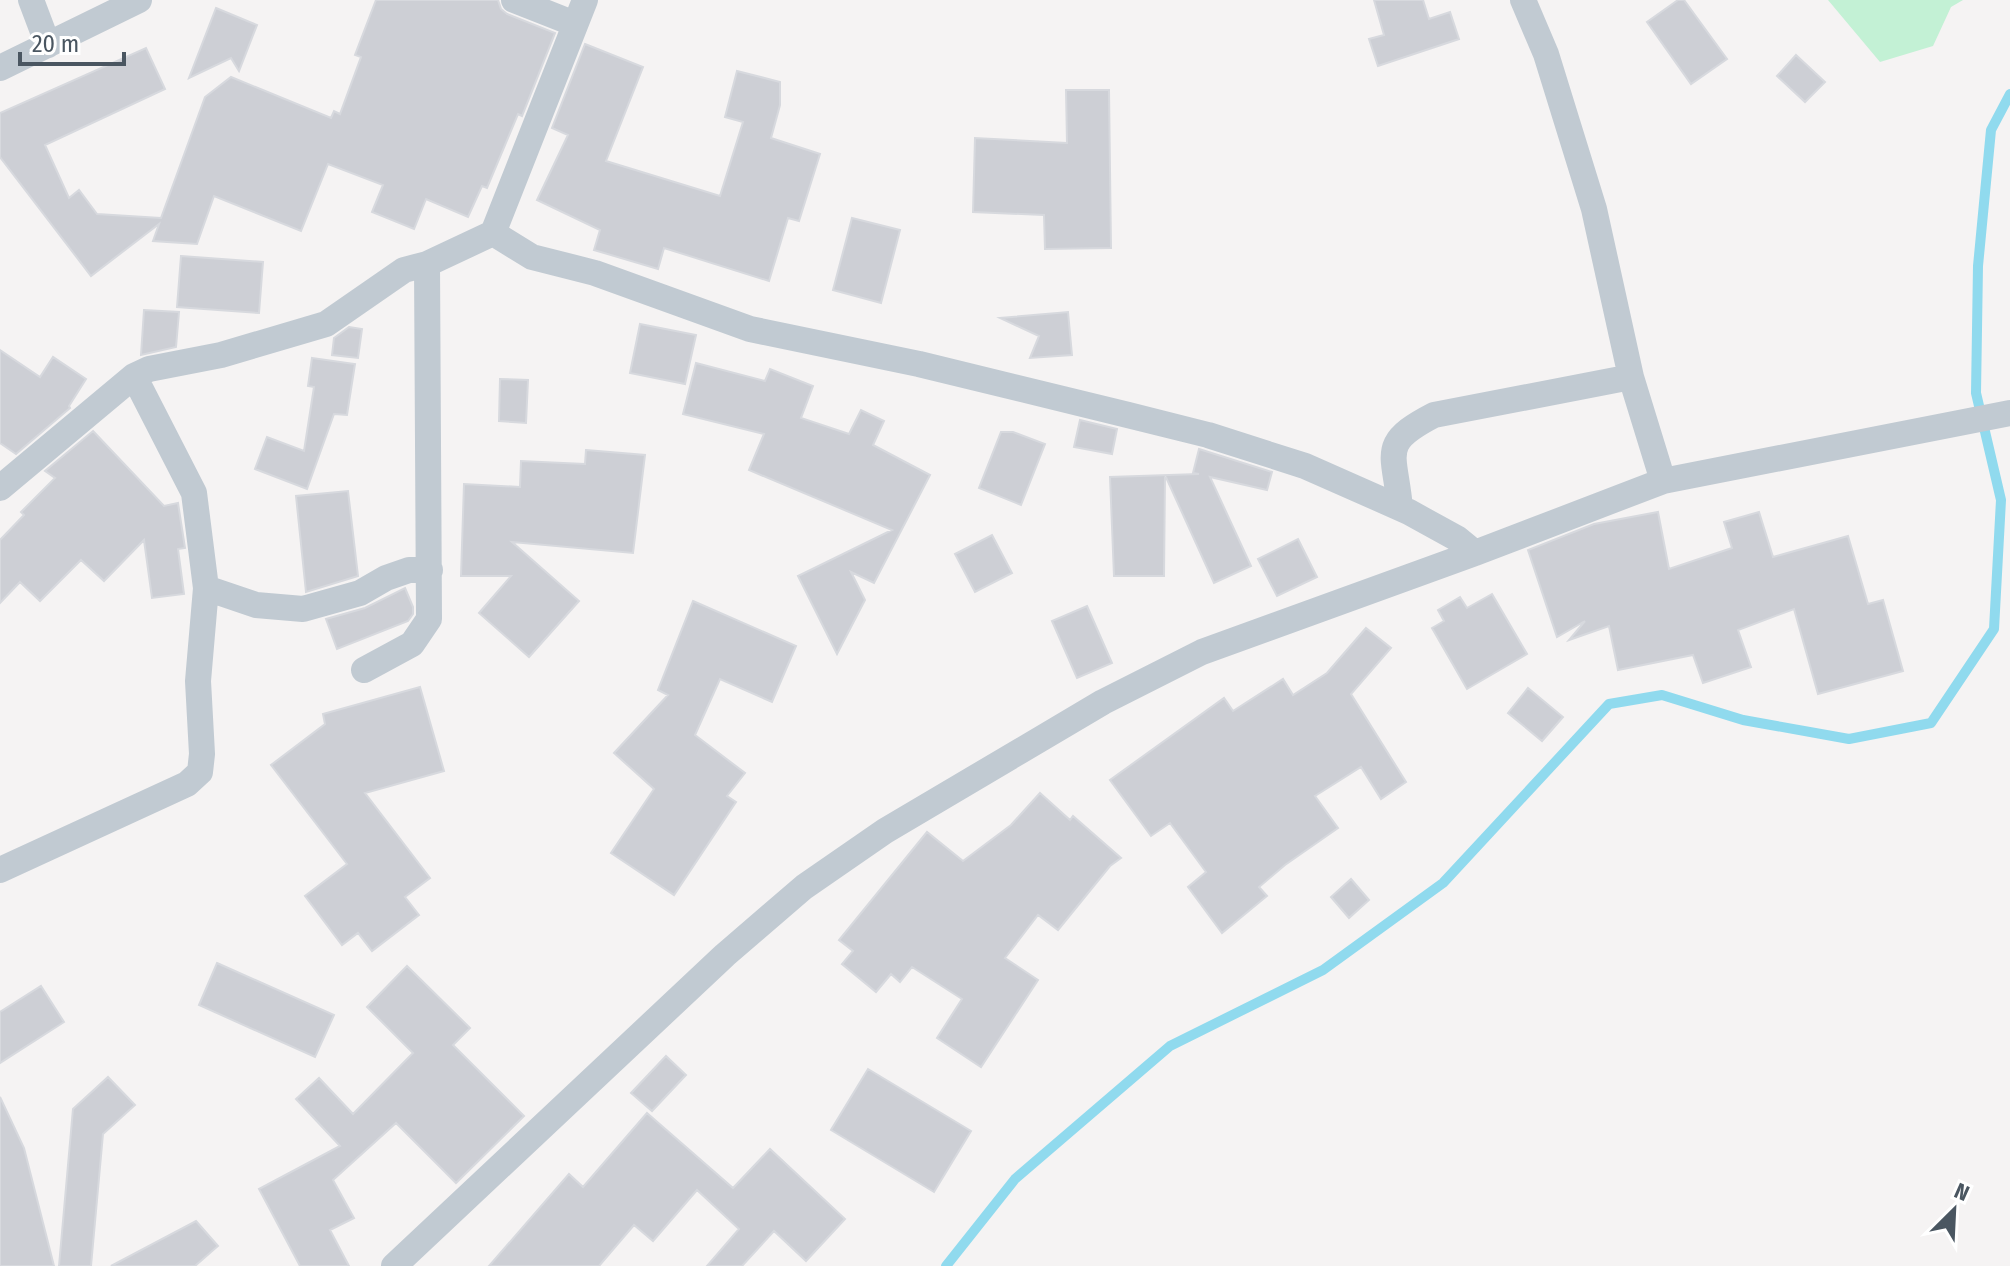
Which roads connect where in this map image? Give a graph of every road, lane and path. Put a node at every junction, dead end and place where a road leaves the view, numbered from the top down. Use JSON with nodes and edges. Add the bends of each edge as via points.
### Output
{"nodes":[{"id":1,"x":31,"y":0,"type":"edge"},
{"id":2,"x":139,"y":0,"type":"edge"},
{"id":3,"x":514,"y":0,"type":"edge"},
{"id":4,"x":1523,"y":0,"type":"edge"},
{"id":5,"x":580,"y":12,"type":"edge"},
{"id":6,"x":48,"y":45,"type":"junction"},
{"id":7,"x":0,"y":68,"type":"edge"},
{"id":8,"x":493,"y":233,"type":"junction"},
{"id":9,"x":427,"y":264,"type":"junction"},
{"id":10,"x":134,"y":376,"type":"junction"},
{"id":11,"x":1631,"y":377,"type":"junction"},
{"id":12,"x":2010,"y":413,"type":"edge"},
{"id":13,"x":1663,"y":481,"type":"junction"},
{"id":14,"x":0,"y":488,"type":"edge"},
{"id":15,"x":1400,"y":508,"type":"junction"},
{"id":16,"x":1475,"y":553,"type":"junction"},
{"id":17,"x":430,"y":570,"type":"junction"},
{"id":18,"x":206,"y":588,"type":"junction"},
{"id":19,"x":364,"y":670,"type":"dead end"},
{"id":20,"x":0,"y":870,"type":"edge"},
{"id":21,"x":394,"y":1266,"type":"edge"}],
"edges":[{"from":1,"to":6,"type":"street"},
{"from":2,"to":6,"type":"street"},
{"from":3,"to":5,"type":"street"},
{"from":4,"to":11,"type":"street","via":[[1546,54],[1594,209]]},
{"from":5,"to":8,"type":"street"},
{"from":6,"to":7,"type":"street"},
{"from":8,"to":9,"type":"street"},
{"from":8,"to":15,"type":"street","via":[[532,257],[595,273],[750,329],[919,364],[1208,435],[1305,466]]},
{"from":9,"to":10,"type":"street","via":[[404,270],[326,324]]},
{"from":9,"to":17,"type":"street"},
{"from":10,"to":14,"type":"street"},
{"from":10,"to":18,"type":"street","via":[[194,493]]},
{"from":11,"to":13,"type":"street"},
{"from":11,"to":15,"type":"street","via":[[1434,415],[1411,427],[1402,433],[1394,452]]},
{"from":12,"to":13,"type":"street"},
{"from":13,"to":16,"type":"street"},
{"from":15,"to":16,"type":"street"},
{"from":16,"to":21,"type":"street","via":[[1202,652],[1103,702],[885,831],[804,887],[725,955]]},
{"from":17,"to":18,"type":"street","via":[[409,570],[360,593],[303,609],[256,605]]},
{"from":17,"to":19,"type":"street","via":[[429,619],[421,632],[412,644]]},
{"from":18,"to":20,"type":"street","via":[[198,681],[200,772],[187,784]]}]}
